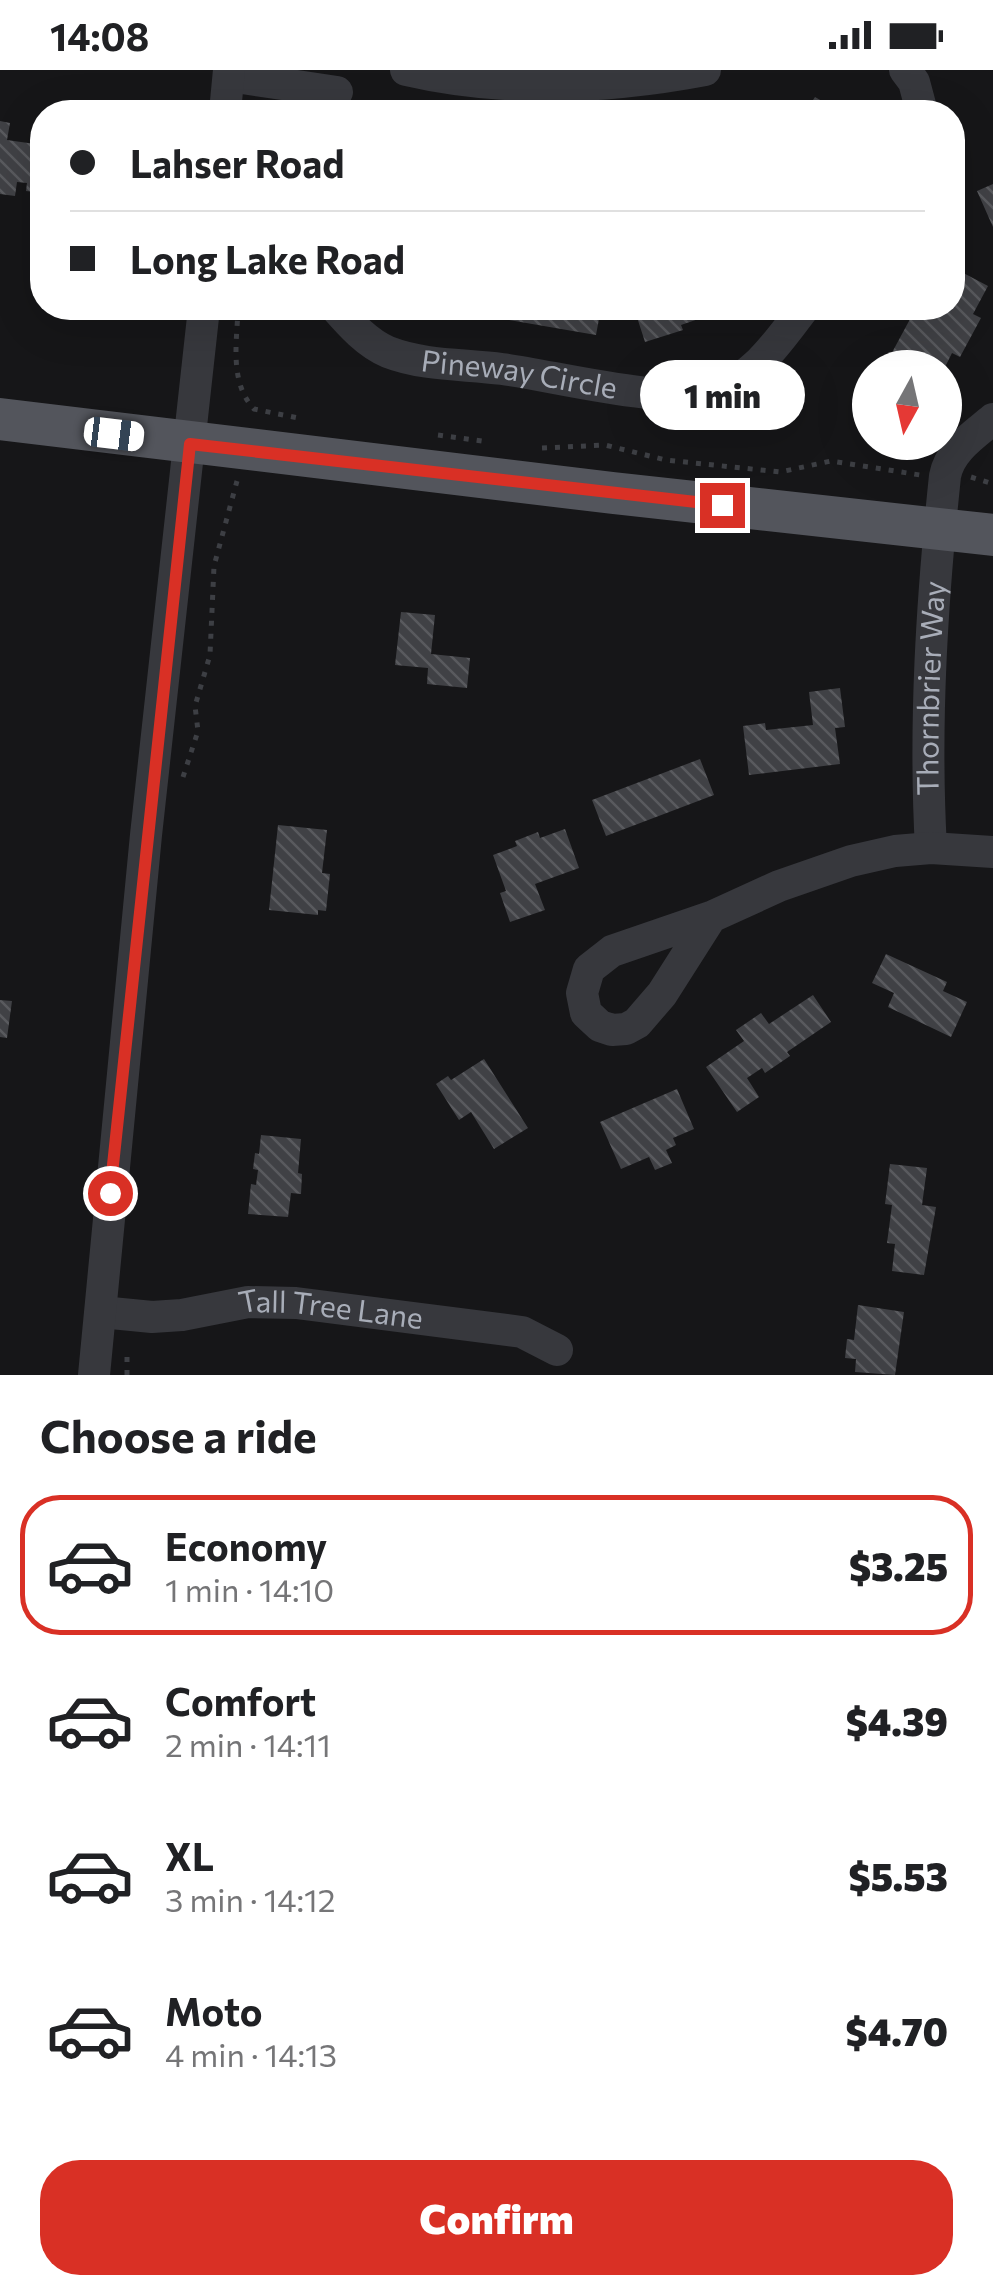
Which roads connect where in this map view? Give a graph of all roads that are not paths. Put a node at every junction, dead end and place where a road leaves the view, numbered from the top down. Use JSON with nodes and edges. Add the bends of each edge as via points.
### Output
{"nodes":[{"id":1,"x":406,"y":70,"type":"edge"},
{"id":2,"x":704,"y":70,"type":"edge"},
{"id":3,"x":905,"y":70,"type":"edge"},
{"id":4,"x":229,"y":73,"type":"edge"},
{"id":5,"x":337,"y":91,"type":"edge"},
{"id":6,"x":226,"y":100,"type":"edge"},
{"id":7,"x":919,"y":100,"type":"edge"},
{"id":8,"x":203,"y":320,"type":"edge"},
{"id":9,"x":347,"y":320,"type":"edge"},
{"id":10,"x":794,"y":320,"type":"edge"},
{"id":11,"x":0,"y":418,"type":"edge"},
{"id":12,"x":993,"y":419,"type":"edge"},
{"id":13,"x":190,"y":444,"type":"junction"},
{"id":14,"x":940,"y":529,"type":"junction"},
{"id":15,"x":993,"y":534,"type":"edge"},
{"id":16,"x":931,"y":848,"type":"junction"},
{"id":17,"x":993,"y":852,"type":"edge"},
{"id":18,"x":711,"y":918,"type":"dead end"},
{"id":19,"x":101,"y":1312,"type":"junction"},
{"id":20,"x":557,"y":1350,"type":"dead end"},
{"id":21,"x":94,"y":1375,"type":"edge"}],
"edges":[{"from":1,"to":2,"type":"street","via":[[486,85],[558,88]]},
{"from":3,"to":7,"type":"street"},
{"from":4,"to":5,"type":"street"},
{"from":4,"to":6,"type":"street"},
{"from":8,"to":13,"type":"street"},
{"from":9,"to":10,"type":"street","name":"Pineway Circle","via":[[386,351],[418,360],[670,395],[716,390],[736,380],[760,363]]},
{"from":11,"to":13,"type":"main road"},
{"from":12,"to":14,"type":"street","name":"Thornbrier Way","via":[[947,465]]},
{"from":13,"to":14,"type":"main road"},
{"from":13,"to":19,"type":"street"},
{"from":14,"to":15,"type":"main road"},
{"from":14,"to":16,"type":"street","name":"Thornbrier Way","via":[[928,693]]},
{"from":16,"to":17,"type":"street"},
{"from":16,"to":18,"type":"street","via":[[817,871]]},
{"from":19,"to":20,"type":"street","name":"Tall Tree Lane","via":[[152,1317],[248,1302],[296,1303],[522,1332]]},
{"from":19,"to":21,"type":"street"}]}
